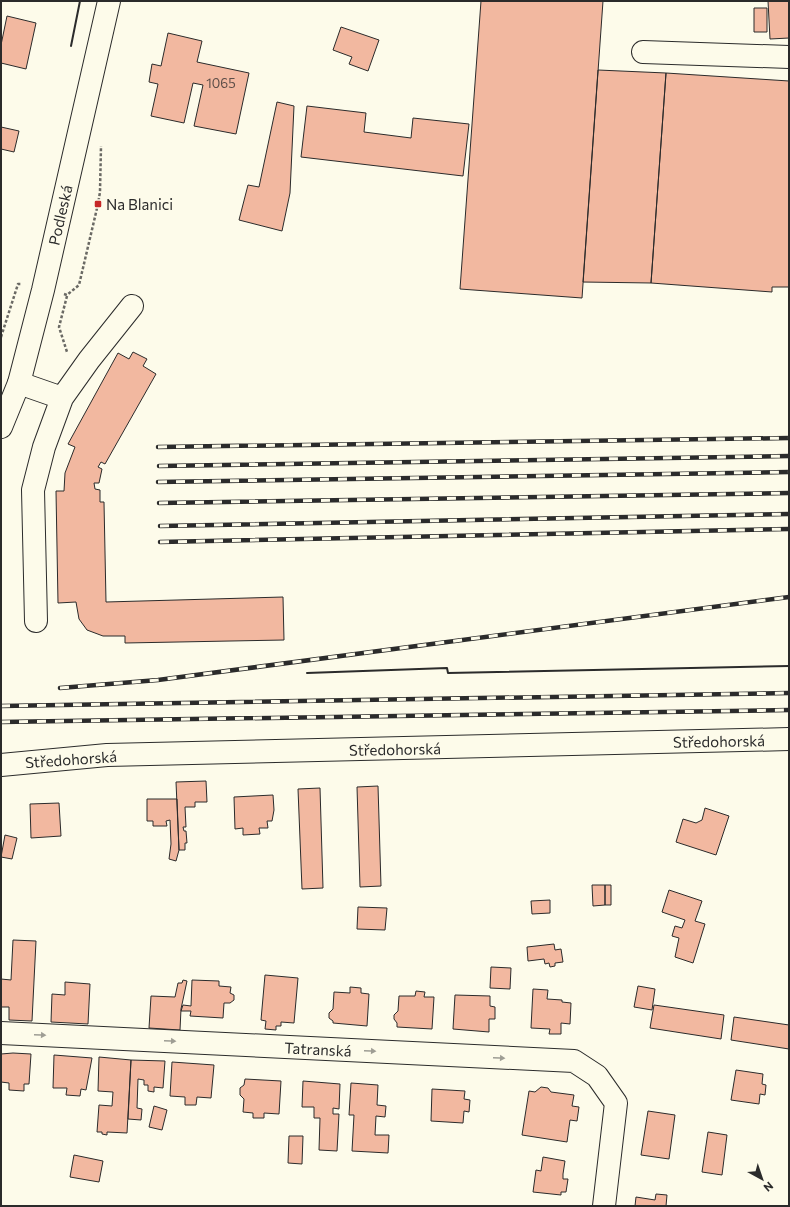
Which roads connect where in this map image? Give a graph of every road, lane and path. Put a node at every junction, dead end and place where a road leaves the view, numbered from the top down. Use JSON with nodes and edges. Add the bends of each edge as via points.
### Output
{"nodes":[{"id":1,"x":109,"y":1,"type":"edge"},
{"id":2,"x":643,"y":52,"type":"dead end"},
{"id":3,"x":789,"y":57,"type":"edge"},
{"id":4,"x":102,"y":139,"type":"dead end"},
{"id":5,"x":79,"y":285,"type":"dead end"},
{"id":6,"x":132,"y":306,"type":"dead end"},
{"id":7,"x":4,"y":327,"type":"dead end"},
{"id":8,"x":1,"y":337,"type":"edge"},
{"id":9,"x":19,"y":383,"type":"junction"},
{"id":10,"x":62,"y":398,"type":"junction"},
{"id":11,"x":1,"y":427,"type":"edge"},
{"id":12,"x":36,"y":621,"type":"dead end"},
{"id":13,"x":789,"y":739,"type":"edge"},
{"id":14,"x":1,"y":765,"type":"edge"},
{"id":15,"x":1,"y":1033,"type":"edge"},
{"id":16,"x":604,"y":1206,"type":"edge"}],
"edges":[{"from":1,"to":9,"type":"street","name":"Podleská","via":[[43,290]]},
{"from":2,"to":3,"type":"street"},
{"from":4,"to":5,"type":"path","via":[[100,192]]},
{"from":6,"to":10,"type":"street"},
{"from":7,"to":8,"type":"path"},
{"from":9,"to":10,"type":"street"},
{"from":9,"to":11,"type":"street","name":"Podleská"},
{"from":10,"to":12,"type":"street","via":[[44,448],[33,490]]},
{"from":13,"to":14,"type":"street","name":"Středohorská","via":[[107,756]]},
{"from":15,"to":16,"type":"street","name":"Tatranská","one_way":true,"via":[[574,1061],[597,1076],[616,1103]]}]}
